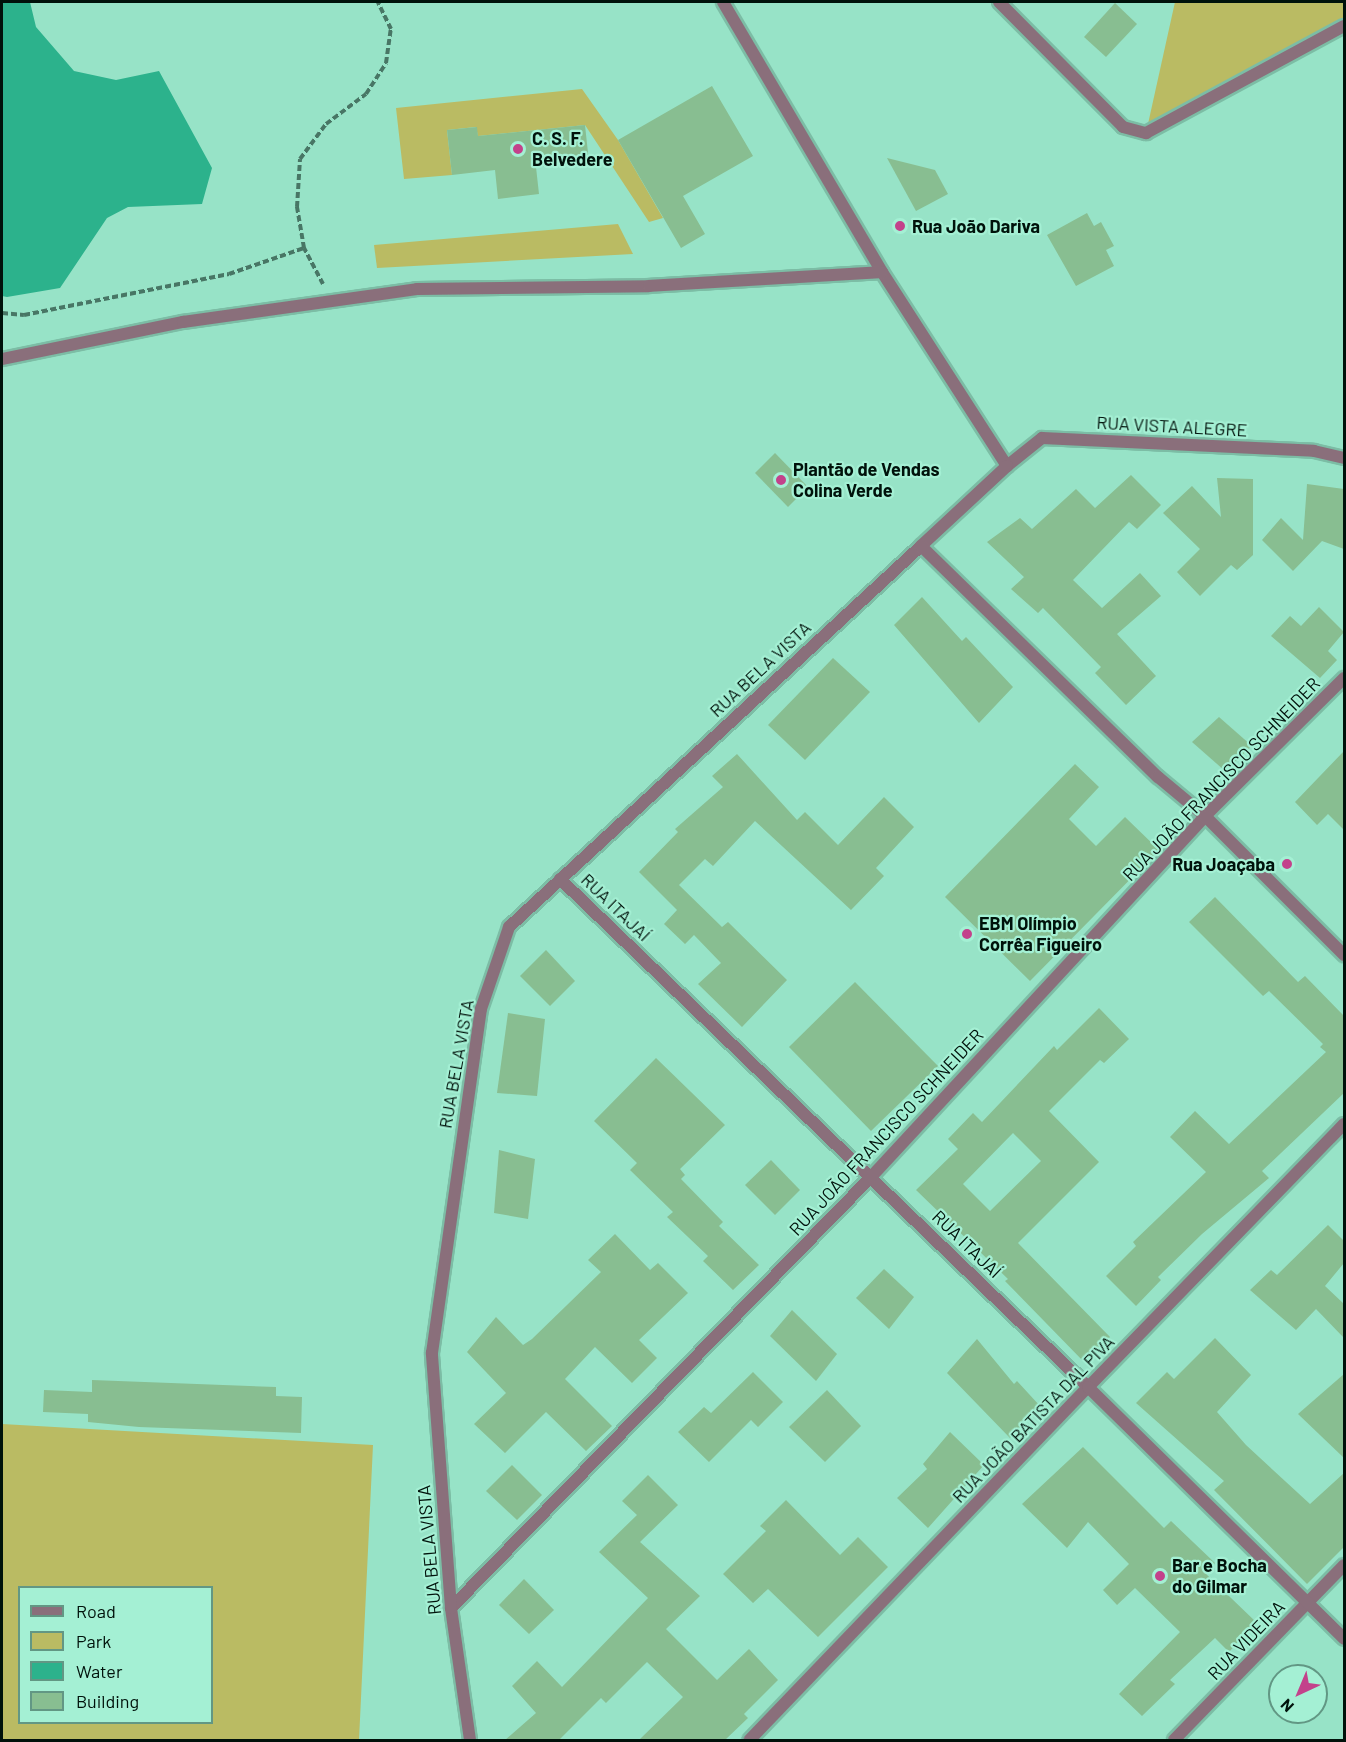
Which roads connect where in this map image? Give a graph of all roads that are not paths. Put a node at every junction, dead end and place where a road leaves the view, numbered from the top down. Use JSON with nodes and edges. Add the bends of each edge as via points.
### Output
{"nodes":[{"id":1,"x":723,"y":2,"type":"edge"},
{"id":2,"x":999,"y":2,"type":"edge"},
{"id":3,"x":1344,"y":26,"type":"edge"},
{"id":4,"x":882,"y":272,"type":"junction"},
{"id":5,"x":2,"y":359,"type":"edge"},
{"id":6,"x":1344,"y":458,"type":"edge"},
{"id":7,"x":1007,"y":466,"type":"junction"},
{"id":8,"x":921,"y":546,"type":"junction"},
{"id":9,"x":1344,"y":678,"type":"edge"},
{"id":10,"x":1205,"y":816,"type":"junction"},
{"id":11,"x":560,"y":879,"type":"junction"},
{"id":12,"x":1344,"y":955,"type":"edge"},
{"id":13,"x":1344,"y":1124,"type":"edge"},
{"id":14,"x":872,"y":1176,"type":"junction"},
{"id":15,"x":1088,"y":1387,"type":"junction"},
{"id":16,"x":1344,"y":1564,"type":"edge"},
{"id":17,"x":1307,"y":1603,"type":"junction"},
{"id":18,"x":451,"y":1608,"type":"junction"},
{"id":19,"x":1344,"y":1639,"type":"edge"},
{"id":20,"x":470,"y":1740,"type":"edge"},
{"id":21,"x":749,"y":1740,"type":"edge"},
{"id":22,"x":1174,"y":1740,"type":"edge"}],
"edges":[{"from":1,"to":4,"type":"street"},
{"from":2,"to":3,"type":"street","via":[[1123,127],[1146,134]]},
{"from":4,"to":5,"type":"street","via":[[649,286],[417,289],[183,322]]},
{"from":4,"to":7,"type":"street"},
{"from":6,"to":7,"type":"street","name":"RUA VISTA ALEGRE","via":[[1314,451],[1042,438]]},
{"from":7,"to":8,"type":"street","name":"RUA BELA VISTA"},
{"from":8,"to":10,"type":"street","via":[[1158,777]]},
{"from":8,"to":11,"type":"street","name":"RUA BELA VISTA"},
{"from":9,"to":10,"type":"street","name":"RUA JOÃO FRANCISCO SCHNEIDER"},
{"from":10,"to":12,"type":"street"},
{"from":10,"to":14,"type":"street","name":"RUA JOÃO FRANCISCO SCHNEIDER"},
{"from":11,"to":14,"type":"street","name":"RUA ITAJAÍ"},
{"from":11,"to":18,"type":"street","name":"RUA BELA VISTA","via":[[509,927],[481,1009],[460,1141],[432,1353]]},
{"from":13,"to":15,"type":"street","name":"RUA JOÃO BATISTA DAL PIVA"},
{"from":14,"to":15,"type":"street","name":"RUA ITAJAÍ"},
{"from":14,"to":18,"type":"street","name":"RUA JOÃO FRANCISCO SCHNEIDER"},
{"from":15,"to":17,"type":"street","name":"RUA ITAJAÍ"},
{"from":15,"to":21,"type":"street","name":"RUA JOÃO BATISTA DAL PIVA"},
{"from":16,"to":17,"type":"street","name":"RUA VIDEIRA"},
{"from":17,"to":19,"type":"street","name":"RUA ITAJAÍ"},
{"from":17,"to":22,"type":"street","name":"RUA VIDEIRA"},
{"from":18,"to":20,"type":"street","name":"RUA BELA VISTA"}]}
